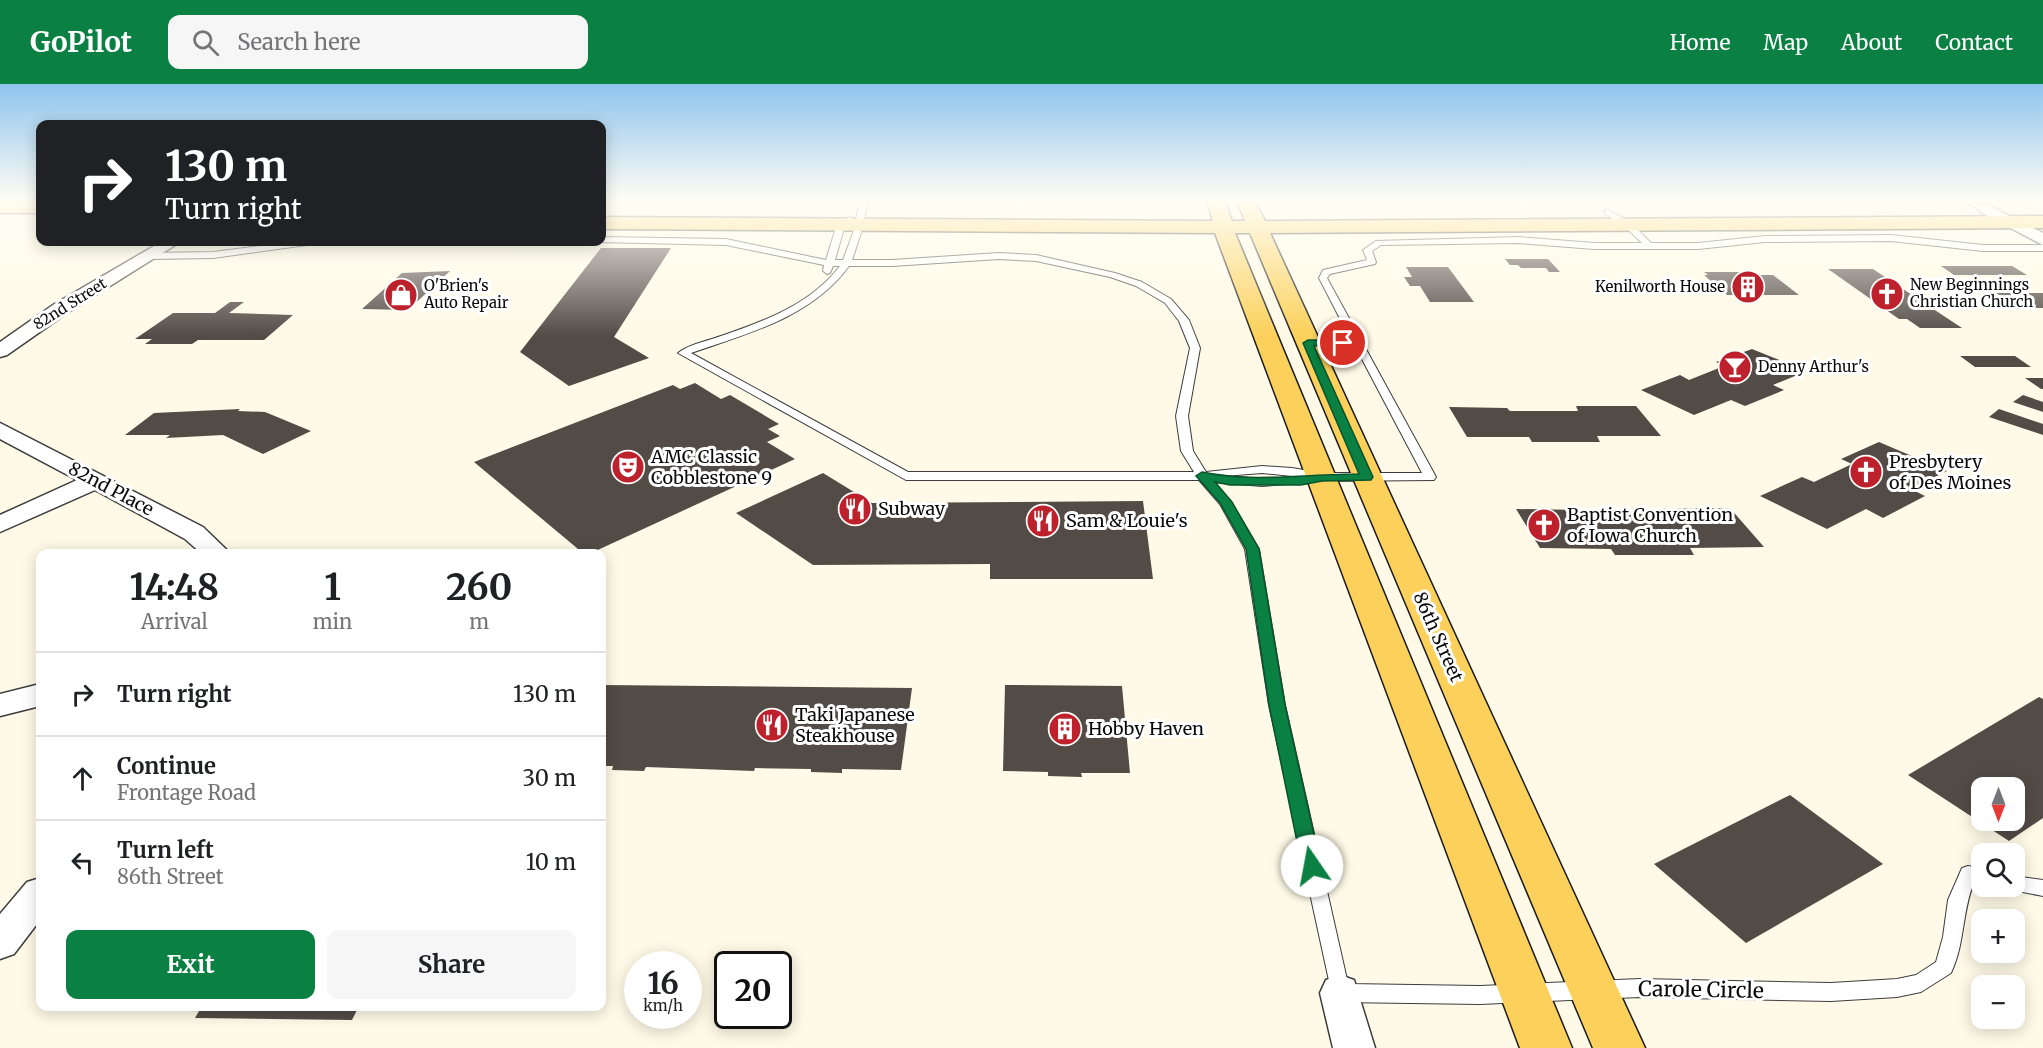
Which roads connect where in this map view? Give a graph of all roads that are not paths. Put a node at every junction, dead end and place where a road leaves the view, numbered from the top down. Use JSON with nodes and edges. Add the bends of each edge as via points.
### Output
{"nodes":[{"id":1,"x":165,"y":246,"type":"edge"},
{"id":2,"x":278,"y":246,"type":"edge"},
{"id":3,"x":746,"y":246,"type":"edge"},
{"id":4,"x":839,"y":246,"type":"edge"},
{"id":5,"x":850,"y":246,"type":"edge"},
{"id":6,"x":1246,"y":246,"type":"edge"},
{"id":7,"x":1254,"y":246,"type":"edge"},
{"id":8,"x":1371,"y":246,"type":"edge"},
{"id":9,"x":1594,"y":246,"type":"edge"},
{"id":10,"x":1649,"y":246,"type":"edge"},
{"id":11,"x":1964,"y":246,"type":"edge"},
{"id":12,"x":2043,"y":248,"type":"edge"},
{"id":13,"x":147,"y":256,"type":"junction"},
{"id":14,"x":829,"y":263,"type":"junction"},
{"id":15,"x":846,"y":263,"type":"junction"},
{"id":16,"x":823,"y":289,"type":"junction"},
{"id":17,"x":1308,"y":343,"type":"junction"},
{"id":18,"x":1357,"y":343,"type":"junction"},
{"id":19,"x":0,"y":351,"type":"edge"},
{"id":20,"x":0,"y":430,"type":"edge"},
{"id":21,"x":1202,"y":476,"type":"junction"},
{"id":22,"x":1322,"y":477,"type":"junction"},
{"id":23,"x":1367,"y":477,"type":"junction"},
{"id":24,"x":96,"y":481,"type":"junction"},
{"id":25,"x":0,"y":524,"type":"edge"},
{"id":26,"x":212,"y":549,"type":"edge"},
{"id":27,"x":36,"y":696,"type":"edge"},
{"id":28,"x":0,"y":705,"type":"edge"},
{"id":29,"x":1971,"y":874,"type":"edge"},
{"id":30,"x":2025,"y":886,"type":"edge"},
{"id":31,"x":2043,"y":888,"type":"edge"},
{"id":32,"x":36,"y":898,"type":"edge"},
{"id":33,"x":0,"y":942,"type":"edge"},
{"id":34,"x":1592,"y":990,"type":"junction"},
{"id":35,"x":1340,"y":993,"type":"junction"},
{"id":36,"x":1525,"y":993,"type":"junction"},
{"id":37,"x":1354,"y":1048,"type":"edge"},
{"id":38,"x":1546,"y":1048,"type":"edge"},
{"id":39,"x":1619,"y":1048,"type":"edge"}],
"edges":[{"from":1,"to":13,"type":"street","name":"82nd Street"},
{"from":2,"to":13,"type":"lane","via":[[213,255]]},
{"from":3,"to":14,"type":"lane"},
{"from":4,"to":14,"type":"lane"},
{"from":5,"to":15,"type":"lane"},
{"from":6,"to":22,"type":"main road"},
{"from":7,"to":17,"type":"main road","name":"86th Street"},
{"from":8,"to":18,"type":"lane","via":[[1367,250],[1372,262],[1326,272],[1323,278]]},
{"from":9,"to":10,"type":"lane"},
{"from":11,"to":12,"type":"lane"},
{"from":13,"to":19,"type":"street","name":"82nd Street"},
{"from":14,"to":15,"type":"lane"},
{"from":14,"to":16,"type":"lane"},
{"from":15,"to":16,"type":"lane"},
{"from":15,"to":21,"type":"lane","via":[[988,256],[1036,258],[1112,274],[1168,301],[1184,320],[1195,348],[1182,416],[1187,451]]},
{"from":16,"to":21,"type":"lane","via":[[793,312],[683,353],[906,476]]},
{"from":17,"to":18,"type":"lane"},
{"from":17,"to":23,"type":"main road","name":"86th Street"},
{"from":18,"to":23,"type":"lane","via":[[1430,477]]},
{"from":20,"to":24,"type":"street","name":"82nd Place"},
{"from":21,"to":22,"type":"lane","via":[[1230,482],[1301,482]]},
{"from":21,"to":35,"type":"lane","via":[[1226,502],[1252,549],[1277,705]]},
{"from":22,"to":23,"type":"lane"},
{"from":22,"to":36,"type":"main road"},
{"from":23,"to":34,"type":"main road","name":"86th Street"},
{"from":24,"to":25,"type":"street"},
{"from":24,"to":26,"type":"street","name":"82nd Place","via":[[194,533]]},
{"from":27,"to":28,"type":"street"},
{"from":29,"to":34,"type":"lane","name":"Carole Circle","via":[[1957,900],[1953,937],[1944,967],[1921,983],[1870,992]]},
{"from":30,"to":31,"type":"lane"},
{"from":32,"to":33,"type":"street"},
{"from":34,"to":36,"type":"lane","name":"Carole Circle"},
{"from":34,"to":39,"type":"main road","name":"86th Street"},
{"from":35,"to":36,"type":"lane","name":"Carole Circle"},
{"from":35,"to":37,"type":"street"},
{"from":36,"to":38,"type":"main road"}]}
